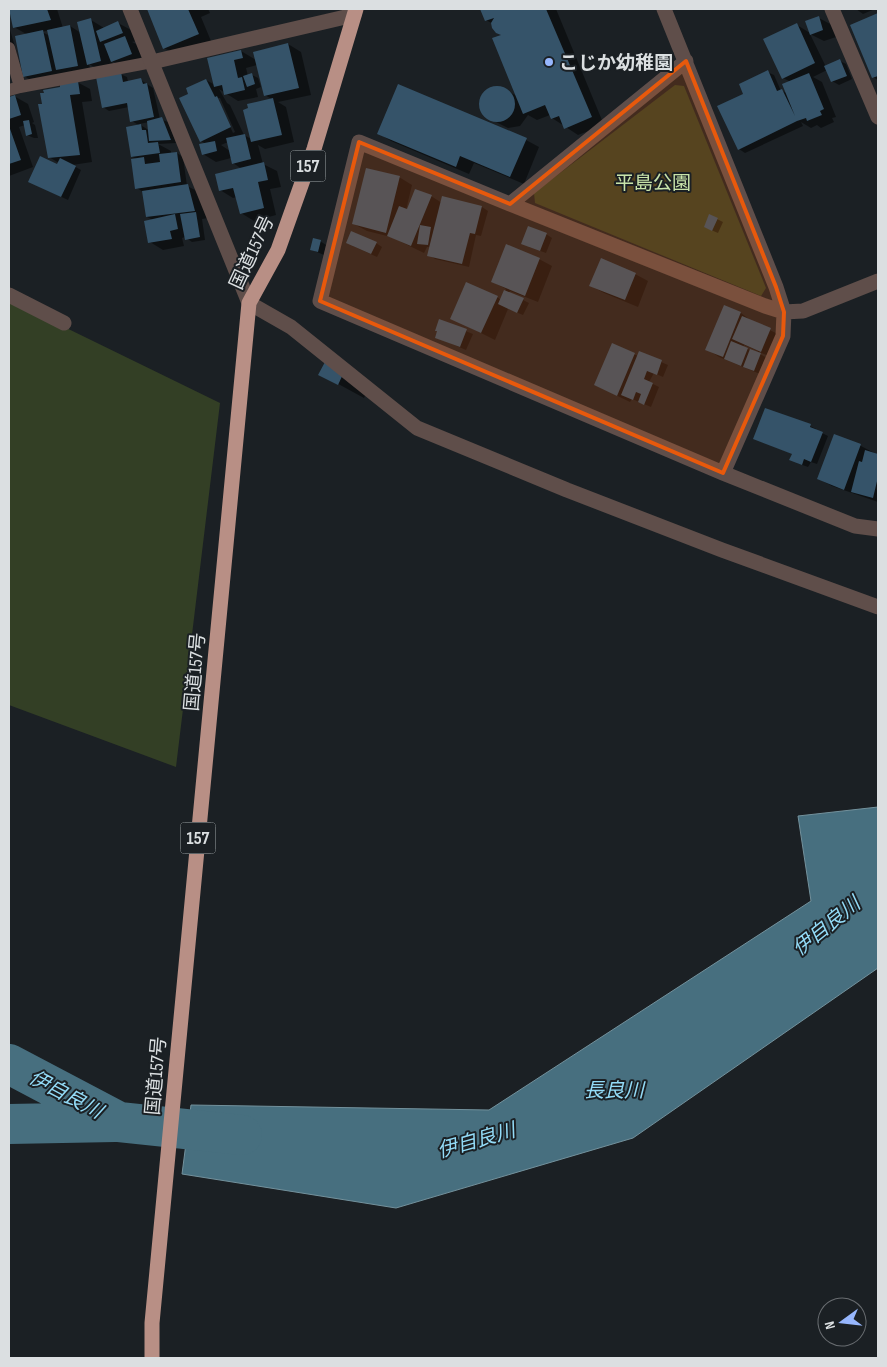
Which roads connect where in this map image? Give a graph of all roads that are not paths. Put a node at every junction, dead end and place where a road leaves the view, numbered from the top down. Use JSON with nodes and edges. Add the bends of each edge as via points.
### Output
{"nodes":[{"id":1,"x":130,"y":9,"type":"edge"},
{"id":2,"x":664,"y":9,"type":"edge"},
{"id":3,"x":832,"y":9,"type":"edge"},
{"id":4,"x":355,"y":12,"type":"edge"},
{"id":5,"x":9,"y":48,"type":"edge"},
{"id":6,"x":686,"y":61,"type":"junction"},
{"id":7,"x":152,"y":62,"type":"junction"},
{"id":8,"x":14,"y":89,"type":"edge"},
{"id":9,"x":878,"y":117,"type":"edge"},
{"id":10,"x":510,"y":204,"type":"junction"},
{"id":11,"x":878,"y":281,"type":"edge"},
{"id":12,"x":9,"y":296,"type":"edge"},
{"id":13,"x":249,"y":311,"type":"junction"},
{"id":14,"x":784,"y":312,"type":"junction"},
{"id":15,"x":64,"y":323,"type":"dead end"},
{"id":16,"x":723,"y":473,"type":"junction"},
{"id":17,"x":878,"y":529,"type":"edge"},
{"id":18,"x":878,"y":608,"type":"edge"},
{"id":19,"x":152,"y":1358,"type":"edge"}],
"edges":[{"from":1,"to":7,"type":"street"},
{"from":2,"to":6,"type":"street"},
{"from":3,"to":9,"type":"street"},
{"from":4,"to":7,"type":"street"},
{"from":4,"to":13,"type":"highway","name":"国道157号","number":"157","via":[[314,149],[278,250]]},
{"from":5,"to":8,"type":"lane"},
{"from":6,"to":10,"type":"street"},
{"from":6,"to":14,"type":"street"},
{"from":7,"to":8,"type":"lane"},
{"from":7,"to":13,"type":"street"},
{"from":10,"to":14,"type":"street"},
{"from":10,"to":16,"type":"street","via":[[359,142],[320,300]]},
{"from":11,"to":14,"type":"street","via":[[804,311]]},
{"from":12,"to":15,"type":"street"},
{"from":13,"to":18,"type":"street","via":[[292,327],[417,428],[586,497]]},
{"from":13,"to":19,"type":"highway","name":"国道157号","number":"157","via":[[152,1323]]},
{"from":14,"to":16,"type":"street","via":[[783,336]]},
{"from":16,"to":17,"type":"street","via":[[855,526]]}]}
